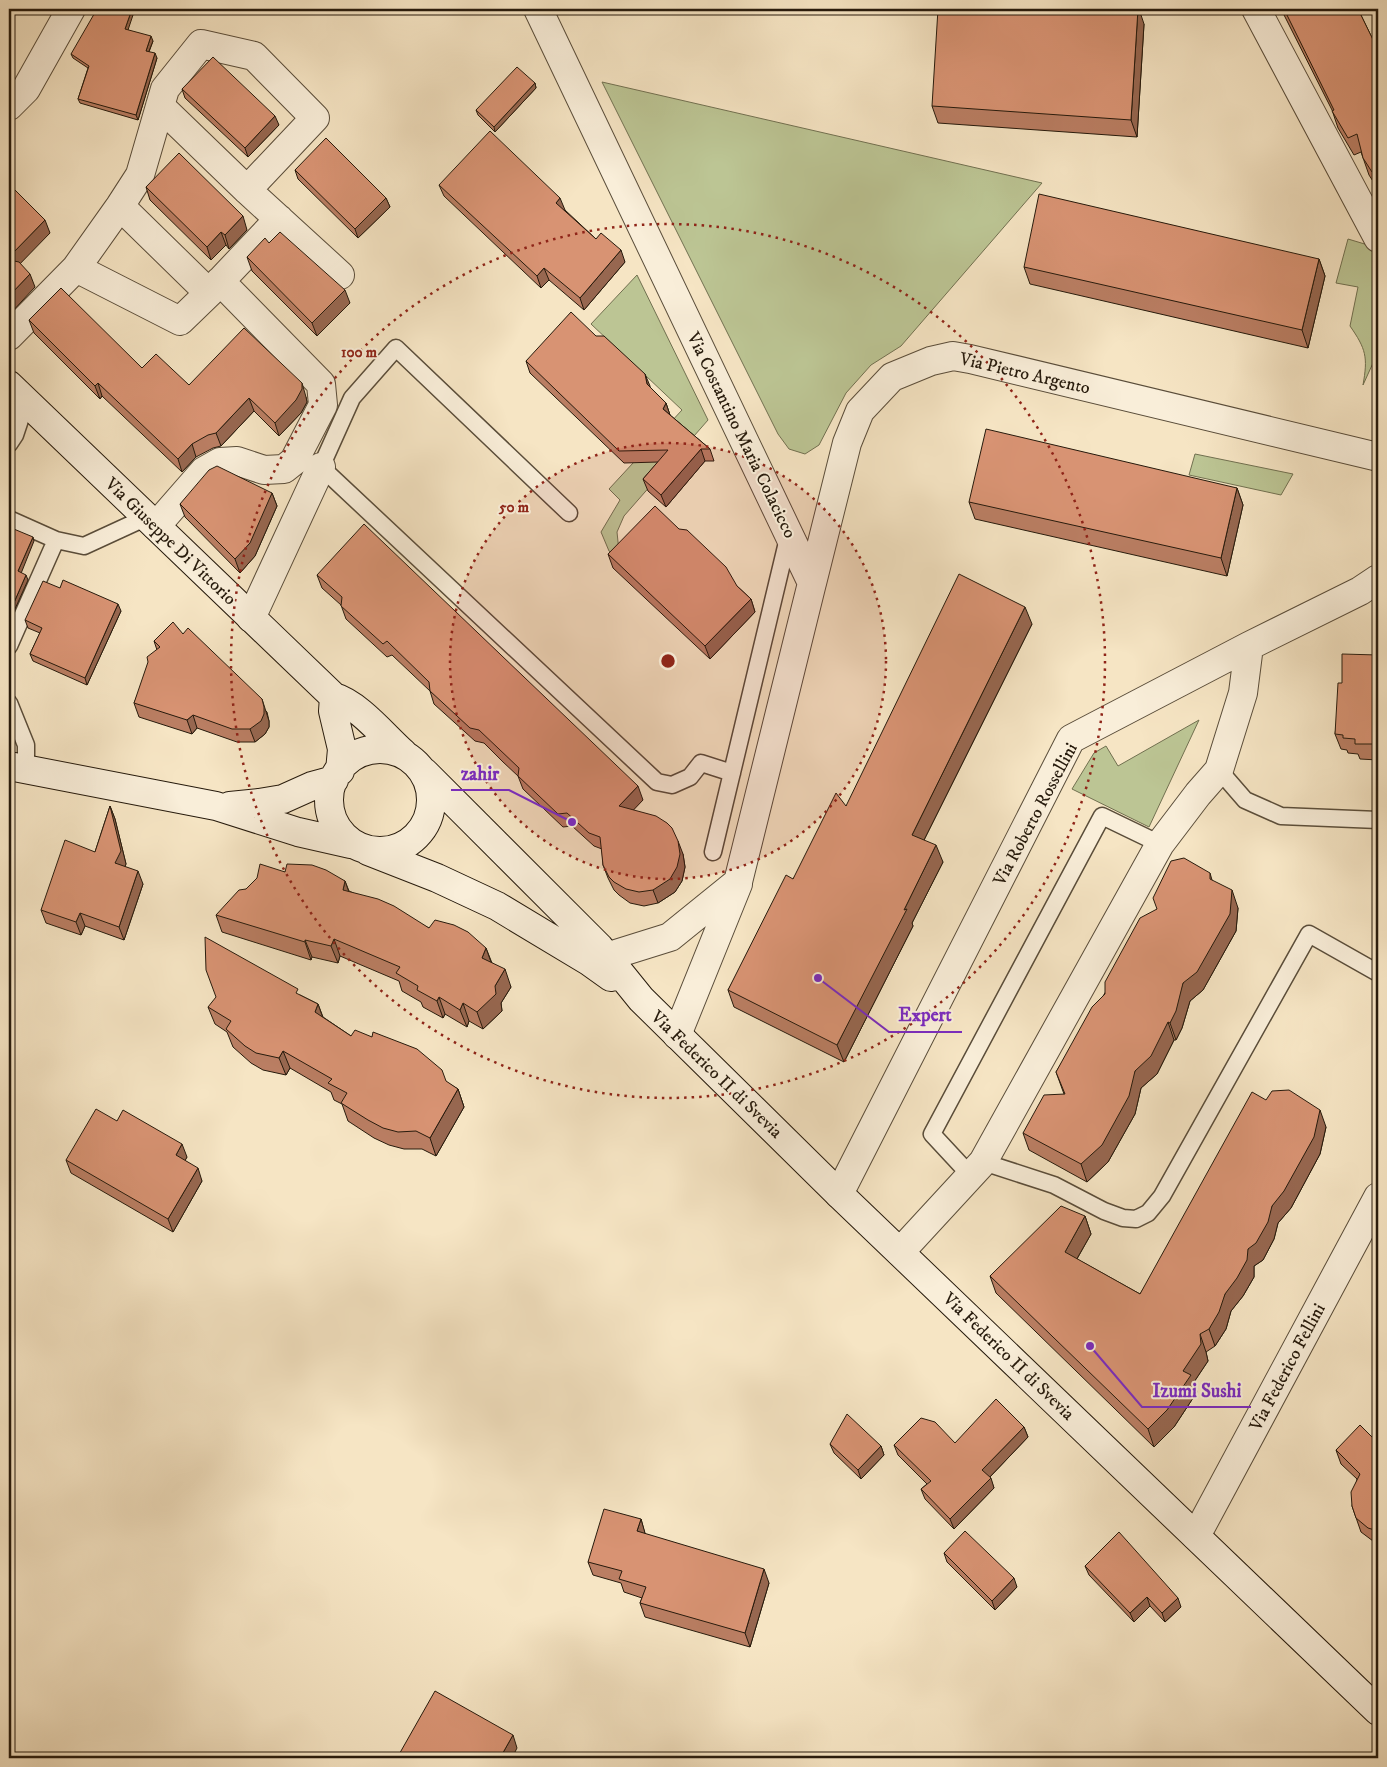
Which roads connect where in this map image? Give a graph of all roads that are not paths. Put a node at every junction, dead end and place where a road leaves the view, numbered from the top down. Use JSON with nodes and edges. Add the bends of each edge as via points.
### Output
{"nodes":[{"id":1,"x":71,"y":9,"type":"edge"},
{"id":2,"x":538,"y":9,"type":"edge"},
{"id":3,"x":1256,"y":9,"type":"edge"},
{"id":4,"x":9,"y":106,"type":"edge"},
{"id":5,"x":160,"y":106,"type":"junction"},
{"id":6,"x":247,"y":190,"type":"junction"},
{"id":7,"x":120,"y":206,"type":"junction"},
{"id":8,"x":279,"y":219,"type":"junction"},
{"id":9,"x":1378,"y":238,"type":"edge"},
{"id":10,"x":76,"y":268,"type":"junction"},
{"id":11,"x":340,"y":275,"type":"dead end"},
{"id":12,"x":215,"y":287,"type":"junction"},
{"id":13,"x":9,"y":336,"type":"edge"},
{"id":14,"x":18,"y":393,"type":"edge"},
{"id":15,"x":9,"y":444,"type":"edge"},
{"id":16,"x":1378,"y":457,"type":"edge"},
{"id":17,"x":321,"y":467,"type":"junction"},
{"id":18,"x":569,"y":513,"type":"dead end"},
{"id":19,"x":9,"y":519,"type":"edge"},
{"id":20,"x":151,"y":522,"type":"junction"},
{"id":21,"x":789,"y":534,"type":"junction"},
{"id":22,"x":56,"y":540,"type":"junction"},
{"id":23,"x":1378,"y":579,"type":"edge"},
{"id":24,"x":812,"y":583,"type":"junction"},
{"id":25,"x":252,"y":618,"type":"junction"},
{"id":26,"x":9,"y":646,"type":"edge"},
{"id":27,"x":1249,"y":646,"type":"junction"},
{"id":28,"x":334,"y":697,"type":"junction"},
{"id":29,"x":9,"y":703,"type":"edge"},
{"id":30,"x":402,"y":753,"type":"junction"},
{"id":31,"x":18,"y":767,"type":"edge"},
{"id":32,"x":1219,"y":770,"type":"junction"},
{"id":33,"x":424,"y":772,"type":"junction"},
{"id":34,"x":732,"y":773,"type":"junction"},
{"id":35,"x":337,"y":776,"type":"junction"},
{"id":36,"x":216,"y":806,"type":"junction"},
{"id":37,"x":1378,"y":820,"type":"edge"},
{"id":38,"x":1160,"y":844,"type":"junction"},
{"id":39,"x":359,"y":847,"type":"junction"},
{"id":40,"x":713,"y":852,"type":"dead end"},
{"id":41,"x":738,"y":882,"type":"junction"},
{"id":42,"x":606,"y":957,"type":"junction"},
{"id":43,"x":1378,"y":973,"type":"edge"},
{"id":44,"x":641,"y":999,"type":"junction"},
{"id":45,"x":677,"y":1035,"type":"junction"},
{"id":46,"x":977,"y":1169,"type":"junction"},
{"id":47,"x":840,"y":1194,"type":"junction"},
{"id":48,"x":1378,"y":1197,"type":"edge"},
{"id":49,"x":900,"y":1252,"type":"junction"},
{"id":50,"x":1196,"y":1536,"type":"junction"},
{"id":51,"x":1378,"y":1711,"type":"edge"}],
"edges":[{"from":1,"to":4,"type":"street","via":[[26,89]]},
{"from":2,"to":21,"type":"street","name":"Via Costantino Maria Colacicco"},
{"from":3,"to":9,"type":"street"},
{"from":5,"to":6,"type":"street"},
{"from":5,"to":6,"type":"street","via":[[165,89],[201,44],[254,56],[315,118]]},
{"from":5,"to":7,"type":"street","via":[[140,175]]},
{"from":6,"to":8,"type":"street"},
{"from":7,"to":10,"type":"street"},
{"from":7,"to":12,"type":"street"},
{"from":8,"to":11,"type":"street"},
{"from":8,"to":12,"type":"street"},
{"from":10,"to":12,"type":"street","via":[[180,321]]},
{"from":10,"to":13,"type":"street"},
{"from":12,"to":20,"type":"street","via":[[321,384],[323,405],[294,461],[284,469],[264,470],[237,461],[220,462],[204,471]]},
{"from":14,"to":15,"type":"lane","via":[[15,435]]},
{"from":14,"to":20,"type":"street","name":"Via Giuseppe Di Vittorio"},
{"from":16,"to":24,"type":"street","name":"Via Pietro Argento","via":[[970,359],[953,356],[931,360],[892,377],[860,411],[848,443]]},
{"from":17,"to":18,"type":"lane","via":[[352,398],[396,348]]},
{"from":17,"to":25,"type":"street"},
{"from":17,"to":34,"type":"lane","via":[[657,782],[672,785],[690,777],[701,763]]},
{"from":19,"to":22,"type":"lane"},
{"from":20,"to":22,"type":"lane","via":[[84,546]]},
{"from":20,"to":25,"type":"street","name":"Via Giuseppe Di Vittorio"},
{"from":21,"to":24,"type":"street","name":"Via Costantino Maria Colacicco"},
{"from":21,"to":34,"type":"lane"},
{"from":22,"to":26,"type":"lane"},
{"from":23,"to":27,"type":"street","name":"Via Roberto Rossellini"},
{"from":24,"to":41,"type":"street"},
{"from":25,"to":28,"type":"street","name":"Via Giuseppe Di Vittorio"},
{"from":27,"to":32,"type":"street","via":[[1243,693]]},
{"from":27,"to":47,"type":"street","name":"Via Roberto Rossellini","via":[[1071,739]]},
{"from":28,"to":30,"type":"street","name":"Via Giuseppe Di Vittorio","via":[[357,710]]},
{"from":28,"to":35,"type":"street","via":[[333,711],[342,749]]},
{"from":29,"to":31,"type":"lane","via":[[26,745]]},
{"from":30,"to":33,"type":"street"},
{"from":30,"to":35,"type":"street","via":[[366,751]]},
{"from":31,"to":36,"type":"street","name":"Via Federico II di Svevia"},
{"from":32,"to":37,"type":"lane","via":[[1245,800],[1281,816]]},
{"from":32,"to":38,"type":"street"},
{"from":33,"to":39,"type":"street","via":[[432,791],[430,810],[410,840],[388,851]]},
{"from":33,"to":42,"type":"street","name":"Via Federico II di Svevia"},
{"from":34,"to":40,"type":"lane"},
{"from":35,"to":36,"type":"street","name":"Via Federico II di Svevia","via":[[283,799],[260,804]]},
{"from":35,"to":39,"type":"street","via":[[330,793],[331,818],[340,834]]},
{"from":36,"to":39,"type":"street","name":"Via Federico II di Svevia"},
{"from":38,"to":46,"type":"street"},
{"from":38,"to":46,"type":"lane","via":[[1102,816],[932,1134]]},
{"from":39,"to":44,"type":"street","name":"Via Federico II di Svevia","via":[[438,878],[497,906],[590,962]]},
{"from":41,"to":42,"type":"street","via":[[670,937]]},
{"from":41,"to":45,"type":"street"},
{"from":42,"to":44,"type":"street","name":"Via Federico II di Svevia"},
{"from":43,"to":46,"type":"lane","via":[[1309,934],[1162,1196],[1148,1213],[1136,1219],[1104,1211],[1054,1185]]},
{"from":44,"to":45,"type":"street","name":"Via Federico II di Svevia"},
{"from":45,"to":47,"type":"street","name":"Via Federico II di Svevia"},
{"from":46,"to":49,"type":"street"},
{"from":47,"to":49,"type":"street","name":"Via Federico II di Svevia"},
{"from":48,"to":50,"type":"street","name":"Via Federico Fellini"},
{"from":49,"to":50,"type":"street","name":"Via Federico II di Svevia"},
{"from":50,"to":51,"type":"street","name":"Via Federico II di Svevia"}]}
